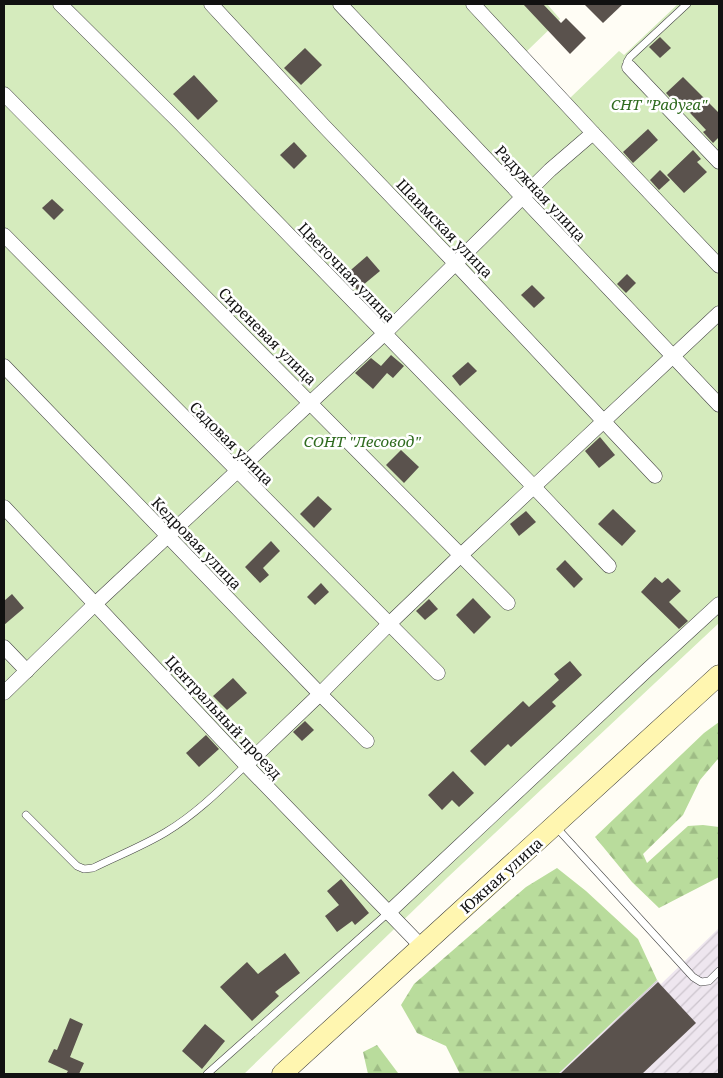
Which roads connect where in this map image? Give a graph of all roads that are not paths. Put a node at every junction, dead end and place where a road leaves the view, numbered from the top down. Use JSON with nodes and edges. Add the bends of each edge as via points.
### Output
{"nodes":[{"id":1,"x":60,"y":4,"type":"edge"},
{"id":2,"x":211,"y":4,"type":"edge"},
{"id":3,"x":340,"y":4,"type":"edge"},
{"id":4,"x":473,"y":4,"type":"edge"},
{"id":5,"x":687,"y":4,"type":"edge"},
{"id":6,"x":630,"y":67,"type":"joint"},
{"id":7,"x":4,"y":94,"type":"edge"},
{"id":8,"x":592,"y":133,"type":"junction"},
{"id":9,"x":719,"y":162,"type":"edge"},
{"id":10,"x":522,"y":198,"type":"junction"},
{"id":11,"x":4,"y":235,"type":"edge"},
{"id":12,"x":456,"y":264,"type":"junction"},
{"id":13,"x":719,"y":266,"type":"edge"},
{"id":14,"x":719,"y":313,"type":"edge"},
{"id":15,"x":384,"y":334,"type":"junction"},
{"id":16,"x":673,"y":356,"type":"junction"},
{"id":17,"x":4,"y":366,"type":"edge"},
{"id":18,"x":311,"y":403,"type":"junction"},
{"id":19,"x":719,"y":405,"type":"edge"},
{"id":20,"x":604,"y":421,"type":"junction"},
{"id":21,"x":237,"y":472,"type":"junction"},
{"id":22,"x":655,"y":476,"type":"dead end"},
{"id":23,"x":534,"y":487,"type":"junction"},
{"id":24,"x":4,"y":507,"type":"edge"},
{"id":25,"x":168,"y":536,"type":"junction"},
{"id":26,"x":461,"y":555,"type":"junction"},
{"id":27,"x":609,"y":566,"type":"dead end"},
{"id":28,"x":508,"y":603,"type":"dead end"},
{"id":29,"x":95,"y":604,"type":"junction"},
{"id":30,"x":719,"y":604,"type":"edge"},
{"id":31,"x":389,"y":624,"type":"junction"},
{"id":32,"x":4,"y":647,"type":"edge"},
{"id":33,"x":27,"y":672,"type":"junction"},
{"id":34,"x":438,"y":674,"type":"dead end"},
{"id":35,"x":719,"y":675,"type":"edge"},
{"id":36,"x":4,"y":693,"type":"edge"},
{"id":37,"x":320,"y":694,"type":"junction"},
{"id":38,"x":367,"y":741,"type":"dead end"},
{"id":39,"x":246,"y":765,"type":"junction"},
{"id":40,"x":26,"y":815,"type":"dead end"},
{"id":41,"x":555,"y":826,"type":"junction"},
{"id":42,"x":388,"y":913,"type":"junction"},
{"id":43,"x":422,"y":947,"type":"junction"},
{"id":44,"x":719,"y":971,"type":"edge"},
{"id":45,"x":207,"y":1074,"type":"edge"},
{"id":46,"x":282,"y":1074,"type":"edge"}],
"edges":[{"from":1,"to":15,"type":"street","name":"Цветочная улица"},
{"from":2,"to":12,"type":"street","name":"Шаимская улица"},
{"from":3,"to":10,"type":"street","name":"Радужная улица"},
{"from":4,"to":8,"type":"street"},
{"from":5,"to":6,"type":"lane","via":[[630,58],[627,62]]},
{"from":6,"to":9,"type":"street"},
{"from":7,"to":18,"type":"street","name":"Сиреневая улица"},
{"from":8,"to":10,"type":"street"},
{"from":8,"to":13,"type":"street"},
{"from":10,"to":12,"type":"street"},
{"from":10,"to":16,"type":"street","name":"Радужная улица"},
{"from":11,"to":21,"type":"street","name":"Садовая улица"},
{"from":12,"to":15,"type":"street"},
{"from":12,"to":20,"type":"street","name":"Шаимская улица"},
{"from":14,"to":16,"type":"street"},
{"from":15,"to":18,"type":"street"},
{"from":15,"to":23,"type":"street","name":"Цветочная улица"},
{"from":16,"to":19,"type":"street","name":"Радужная улица"},
{"from":16,"to":20,"type":"street"},
{"from":17,"to":25,"type":"street","name":"Кедровая улица"},
{"from":18,"to":21,"type":"street"},
{"from":18,"to":26,"type":"street","name":"Сиреневая улица"},
{"from":20,"to":22,"type":"street","name":"Шаимская улица"},
{"from":20,"to":23,"type":"street"},
{"from":21,"to":25,"type":"street"},
{"from":21,"to":31,"type":"street","name":"Садовая улица"},
{"from":23,"to":26,"type":"street"},
{"from":23,"to":27,"type":"street","name":"Цветочная улица"},
{"from":24,"to":29,"type":"street","name":"Центральный проезд"},
{"from":25,"to":29,"type":"street"},
{"from":25,"to":37,"type":"street","name":"Кедровая улица"},
{"from":26,"to":28,"type":"street","name":"Сиреневая улица"},
{"from":26,"to":31,"type":"street"},
{"from":29,"to":33,"type":"street"},
{"from":29,"to":39,"type":"street","name":"Центральный проезд"},
{"from":30,"to":42,"type":"street"},
{"from":31,"to":34,"type":"street","name":"Садовая улица"},
{"from":31,"to":37,"type":"street"},
{"from":32,"to":33,"type":"street"},
{"from":33,"to":36,"type":"street"},
{"from":35,"to":41,"type":"main road","name":"Южная улица"},
{"from":37,"to":38,"type":"street","name":"Кедровая улица"},
{"from":37,"to":39,"type":"street"},
{"from":39,"to":40,"type":"lane","via":[[191,815],[166,832],[93,868],[77,866]]},
{"from":39,"to":42,"type":"street","name":"Центральный проезд"},
{"from":41,"to":43,"type":"main road","name":"Южная улица"},
{"from":41,"to":44,"type":"lane","via":[[693,977],[702,982],[709,981]]},
{"from":42,"to":43,"type":"street","name":"Центральный проезд"},
{"from":42,"to":45,"type":"lane"},
{"from":43,"to":46,"type":"main road","name":"Южная улица"}]}
